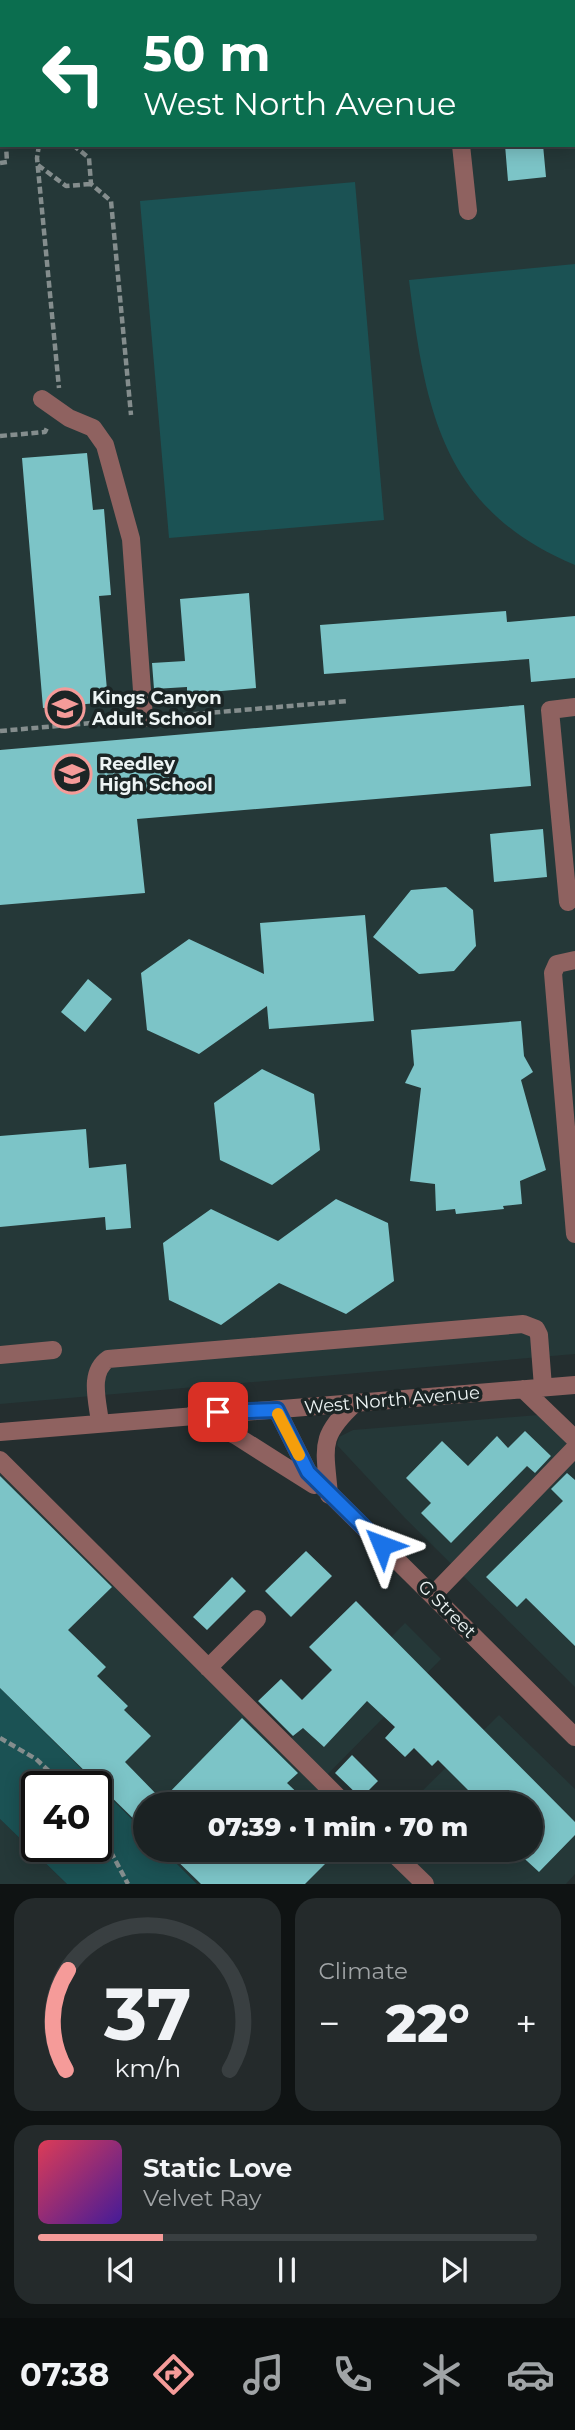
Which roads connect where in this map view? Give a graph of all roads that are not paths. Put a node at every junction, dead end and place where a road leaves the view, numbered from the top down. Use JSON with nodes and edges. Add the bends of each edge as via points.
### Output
{"nodes":[{"id":1,"x":461,"y":147,"type":"edge"},
{"id":2,"x":468,"y":211,"type":"dead end"},
{"id":3,"x":42,"y":399,"type":"dead end"},
{"id":4,"x":575,"y":707,"type":"edge"},
{"id":5,"x":144,"y":718,"type":"road end"},
{"id":6,"x":568,"y":902,"type":"dead end"},
{"id":7,"x":575,"y":960,"type":"edge"},
{"id":8,"x":575,"y":1234,"type":"edge"},
{"id":9,"x":53,"y":1350,"type":"dead end"},
{"id":10,"x":0,"y":1355,"type":"edge"},
{"id":11,"x":575,"y":1385,"type":"edge"},
{"id":12,"x":543,"y":1387,"type":"junction"},
{"id":13,"x":523,"y":1389,"type":"junction"},
{"id":14,"x":355,"y":1403,"type":"junction"},
{"id":15,"x":277,"y":1410,"type":"junction"},
{"id":16,"x":192,"y":1415,"type":"junction"},
{"id":17,"x":100,"y":1423,"type":"junction"},
{"id":18,"x":2,"y":1432,"type":"edge"},
{"id":19,"x":575,"y":1439,"type":"edge"},
{"id":20,"x":575,"y":1448,"type":"edge"},
{"id":21,"x":0,"y":1458,"type":"edge"},
{"id":22,"x":329,"y":1495,"type":"junction"},
{"id":23,"x":434,"y":1594,"type":"junction"},
{"id":24,"x":257,"y":1619,"type":"dead end"},
{"id":25,"x":208,"y":1668,"type":"junction"},
{"id":26,"x":575,"y":1737,"type":"edge"},
{"id":27,"x":333,"y":1792,"type":"edge"},
{"id":28,"x":402,"y":1862,"type":"edge"},
{"id":29,"x":425,"y":1884,"type":"edge"}],
"edges":[{"from":1,"to":2,"type":"street"},
{"from":3,"to":5,"type":"street","via":[[102,437],[131,539]]},
{"from":4,"to":6,"type":"street","via":[[550,709]]},
{"from":7,"to":8,"type":"street","via":[[556,964],[553,973]]},
{"from":9,"to":10,"type":"street"},
{"from":11,"to":12,"type":"street","name":"West North Avenue"},
{"from":12,"to":13,"type":"street","name":"West North Avenue"},
{"from":12,"to":17,"type":"street","via":[[536,1329],[510,1325],[108,1359],[96,1376]]},
{"from":13,"to":14,"type":"street","name":"West North Avenue"},
{"from":13,"to":19,"type":"street"},
{"from":14,"to":15,"type":"street","name":"West North Avenue"},
{"from":14,"to":22,"type":"street","via":[[328,1435]]},
{"from":15,"to":16,"type":"street","name":"West North Avenue"},
{"from":15,"to":22,"type":"street","name":"G Street","via":[[308,1472]]},
{"from":16,"to":17,"type":"street","name":"West North Avenue"},
{"from":16,"to":22,"type":"street","via":[[235,1436]]},
{"from":17,"to":18,"type":"street","name":"West North Avenue"},
{"from":18,"to":21,"type":"street"},
{"from":20,"to":23,"type":"street"},
{"from":21,"to":25,"type":"street"},
{"from":22,"to":23,"type":"street","name":"G Street"},
{"from":23,"to":26,"type":"street","name":"G Street"},
{"from":24,"to":25,"type":"street"},
{"from":25,"to":27,"type":"street"},
{"from":28,"to":29,"type":"street"}]}
